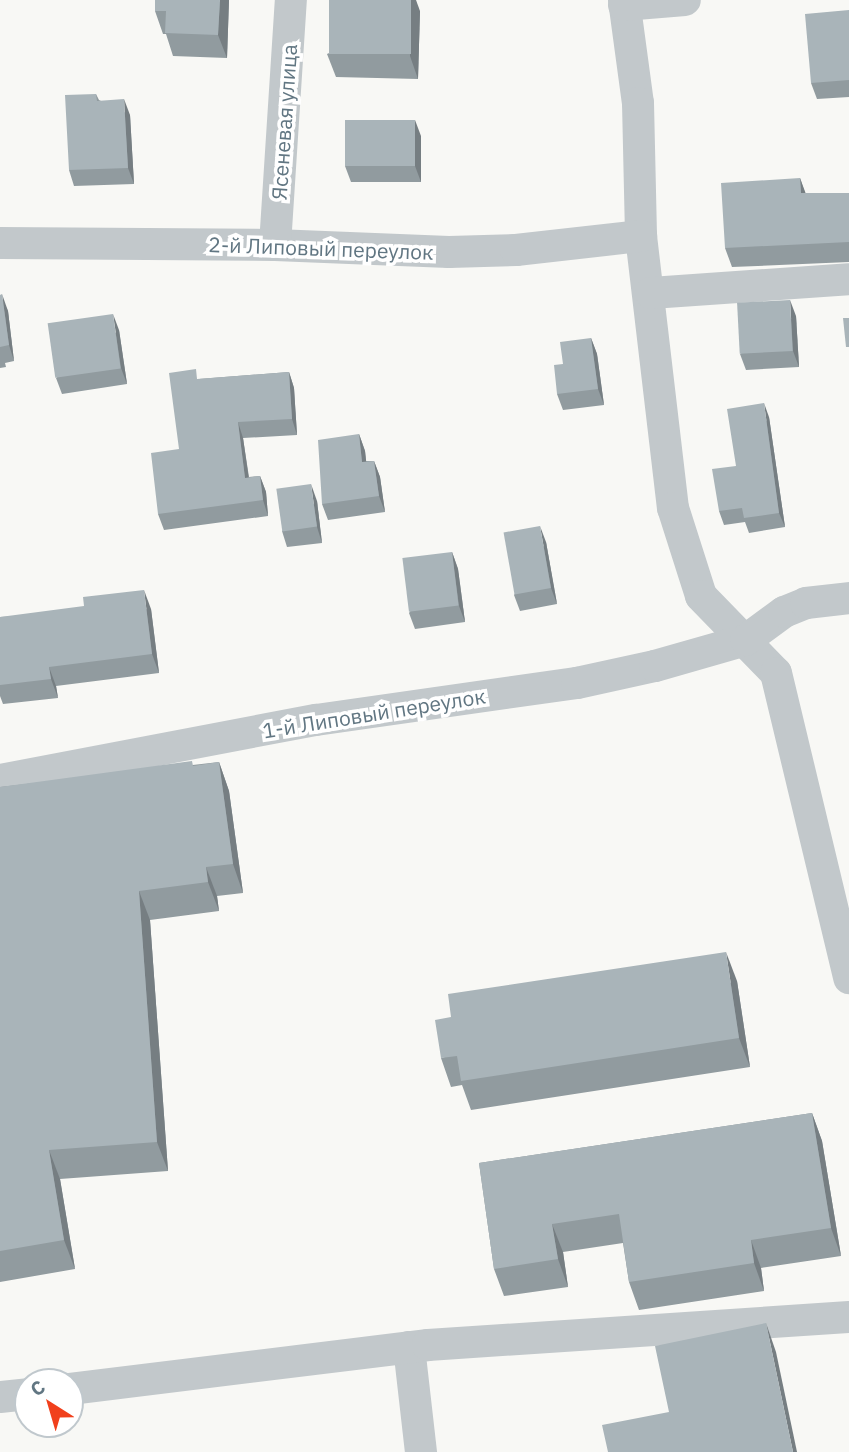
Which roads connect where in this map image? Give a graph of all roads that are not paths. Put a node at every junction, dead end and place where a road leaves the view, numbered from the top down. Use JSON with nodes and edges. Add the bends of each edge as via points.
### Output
{"nodes":[{"id":1,"x":291,"y":0,"type":"edge"},
{"id":2,"x":685,"y":0,"type":"edge"},
{"id":3,"x":624,"y":3,"type":"edge"},
{"id":4,"x":641,"y":236,"type":"junction"},
{"id":5,"x":0,"y":243,"type":"edge"},
{"id":6,"x":275,"y":245,"type":"junction"},
{"id":7,"x":849,"y":279,"type":"edge"},
{"id":8,"x":651,"y":293,"type":"junction"},
{"id":9,"x":849,"y":598,"type":"edge"},
{"id":10,"x":746,"y":640,"type":"junction"},
{"id":11,"x":0,"y":780,"type":"edge"},
{"id":12,"x":849,"y":978,"type":"edge"},
{"id":13,"x":849,"y":1317,"type":"edge"},
{"id":14,"x":409,"y":1347,"type":"junction"},
{"id":15,"x":84,"y":1386,"type":"edge"},
{"id":16,"x":421,"y":1452,"type":"edge"}],
"edges":[{"from":1,"to":6,"type":"street","name":"Ясеневая улица"},
{"from":2,"to":3,"type":"street"},
{"from":3,"to":4,"type":"street","via":[[638,103]]},
{"from":4,"to":6,"type":"street","name":"2-й Липовый переулок","via":[[516,250]]},
{"from":4,"to":8,"type":"street"},
{"from":5,"to":6,"type":"street","name":"2-й Липовый переулок"},
{"from":7,"to":8,"type":"street"},
{"from":8,"to":10,"type":"street","via":[[656,377],[673,508],[701,596]]},
{"from":9,"to":10,"type":"street","via":[[806,603],[784,612]]},
{"from":10,"to":11,"type":"street","name":"1-й Липовый переулок","via":[[577,683],[316,720]]},
{"from":10,"to":12,"type":"street","via":[[776,673]]},
{"from":13,"to":14,"type":"street"},
{"from":14,"to":15,"type":"street"},
{"from":14,"to":16,"type":"street"}]}
